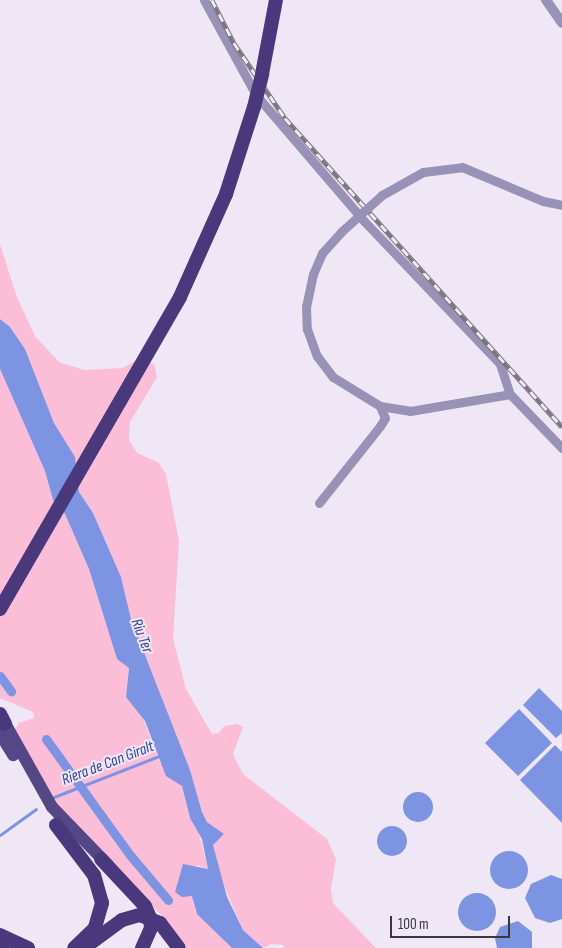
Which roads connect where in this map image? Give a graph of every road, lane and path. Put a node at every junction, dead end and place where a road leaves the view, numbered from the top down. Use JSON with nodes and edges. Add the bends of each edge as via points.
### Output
{"nodes":[{"id":1,"x":204,"y":0,"type":"edge"},
{"id":2,"x":276,"y":0,"type":"edge"},
{"id":3,"x":281,"y":0,"type":"edge"},
{"id":4,"x":546,"y":0,"type":"edge"},
{"id":5,"x":562,"y":23,"type":"edge"},
{"id":6,"x":270,"y":35,"type":"junction"},
{"id":7,"x":562,"y":205,"type":"edge"},
{"id":8,"x":510,"y":394,"type":"junction"},
{"id":9,"x":380,"y":406,"type":"junction"},
{"id":10,"x":562,"y":448,"type":"edge"},
{"id":11,"x":319,"y":503,"type":"dead end"},
{"id":12,"x":0,"y":609,"type":"edge"},
{"id":13,"x":1,"y":722,"type":"edge"},
{"id":14,"x":56,"y":825,"type":"junction"},
{"id":15,"x":101,"y":859,"type":"junction"},
{"id":16,"x":150,"y":918,"type":"junction"},
{"id":17,"x":0,"y":935,"type":"edge"},
{"id":18,"x":28,"y":948,"type":"edge"},
{"id":19,"x":74,"y":948,"type":"edge"},
{"id":20,"x":83,"y":948,"type":"edge"},
{"id":21,"x":142,"y":948,"type":"edge"},
{"id":22,"x":174,"y":948,"type":"edge"},
{"id":23,"x":179,"y":948,"type":"edge"},
{"id":24,"x":184,"y":948,"type":"edge"}],
"edges":[{"from":1,"to":8,"type":"street","via":[[256,95],[364,221],[500,364]]},
{"from":2,"to":6,"type":"highway"},
{"from":3,"to":6,"type":"street"},
{"from":4,"to":5,"type":"street"},
{"from":6,"to":12,"type":"highway","bridge":true,"via":[[254,107],[230,183],[200,257],[118,409]]},
{"from":7,"to":9,"type":"street","bridge":true,"via":[[543,201],[462,167],[423,172],[382,195],[322,253],[313,274],[306,306],[307,329],[317,356],[333,377]]},
{"from":8,"to":9,"type":"street","via":[[410,411]]},
{"from":8,"to":10,"type":"street"},
{"from":9,"to":11,"type":"street","via":[[385,418],[380,426]]},
{"from":13,"to":14,"type":"main road"},
{"from":13,"to":15,"type":"main road","via":[[52,807]]},
{"from":14,"to":16,"type":"main road"},
{"from":14,"to":19,"type":"highway","via":[[94,875],[102,902],[95,928]]},
{"from":15,"to":16,"type":"highway","via":[[145,906]]},
{"from":15,"to":24,"type":"main road","via":[[142,898]]},
{"from":16,"to":20,"type":"highway","via":[[130,916]]},
{"from":16,"to":21,"type":"highway","via":[[148,939]]},
{"from":16,"to":22,"type":"main road"},
{"from":16,"to":23,"type":"highway","via":[[160,923]]},
{"from":17,"to":18,"type":"highway"}]}
